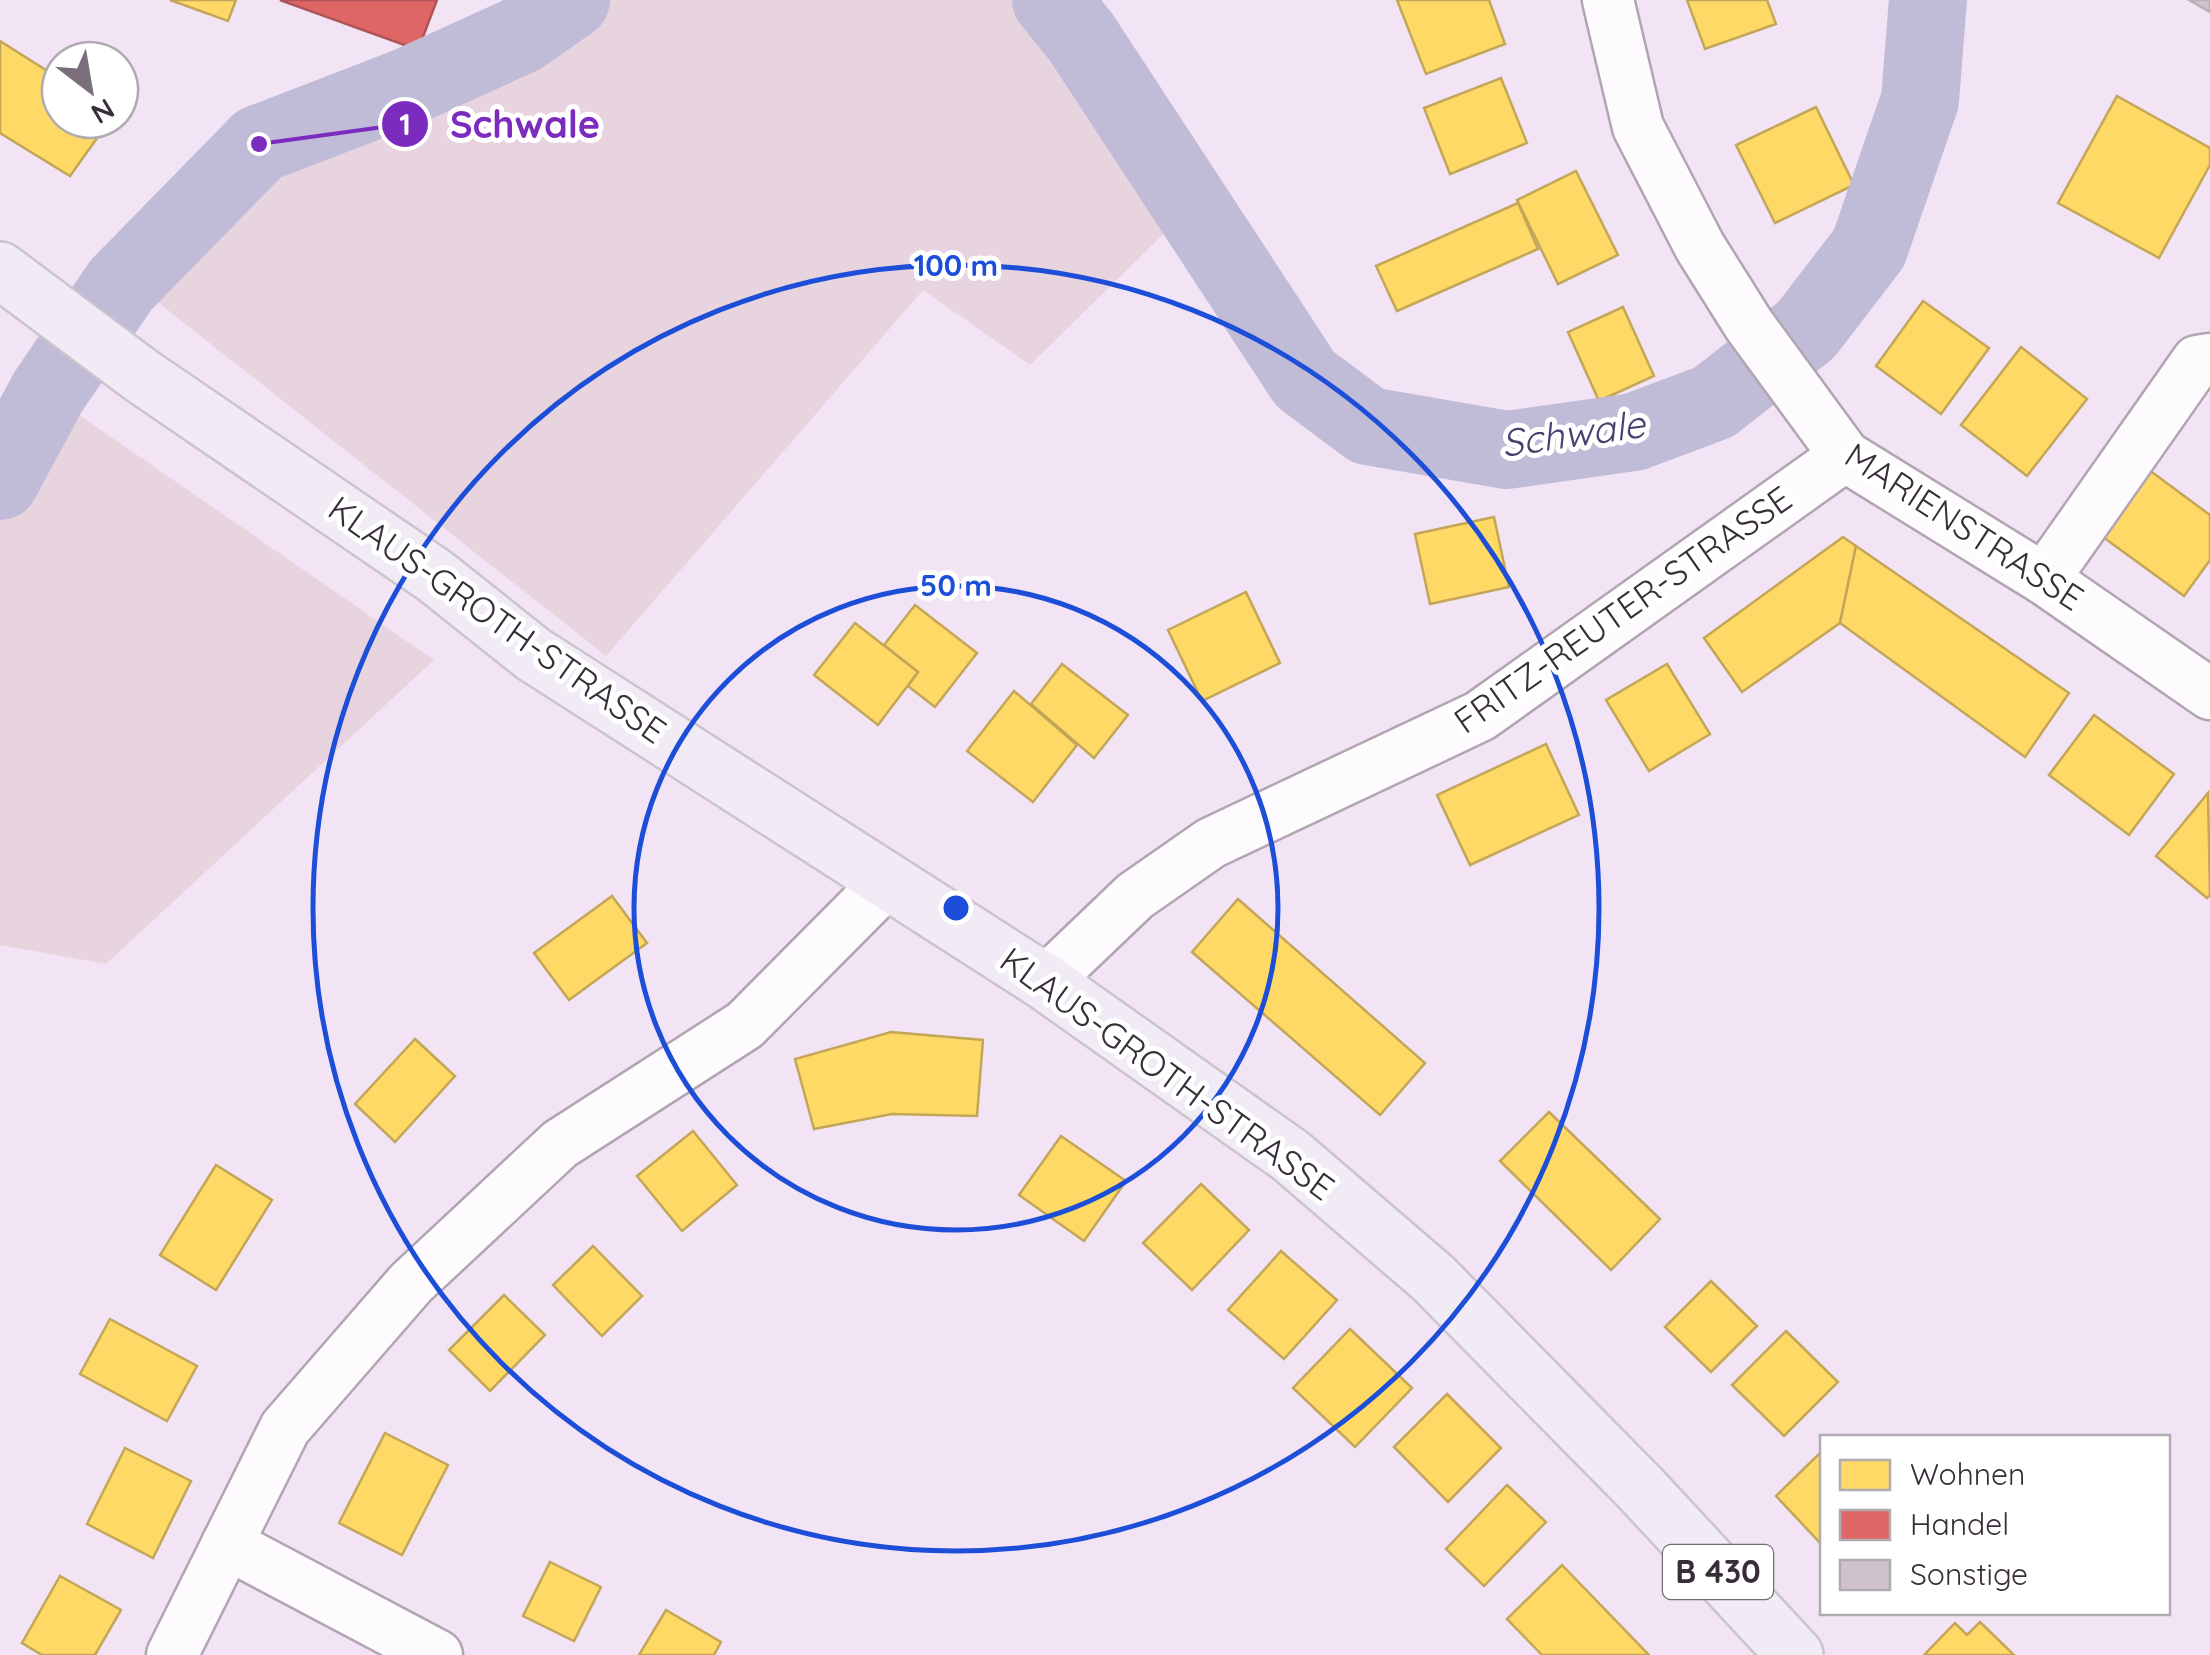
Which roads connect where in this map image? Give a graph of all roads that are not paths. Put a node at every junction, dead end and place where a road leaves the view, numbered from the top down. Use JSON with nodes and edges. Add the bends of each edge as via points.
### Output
{"nodes":[{"id":1,"x":1608,"y":0,"type":"edge"},
{"id":2,"x":0,"y":270,"type":"edge"},
{"id":3,"x":2210,"y":359,"type":"edge"},
{"id":4,"x":1845,"y":456,"type":"junction"},
{"id":5,"x":2044,"y":579,"type":"junction"},
{"id":6,"x":2202,"y":680,"type":"edge"},
{"id":7,"x":888,"y":881,"type":"junction"},
{"id":8,"x":1045,"y":982,"type":"junction"},
{"id":9,"x":227,"y":1544,"type":"junction"},
{"id":10,"x":172,"y":1655,"type":"edge"},
{"id":11,"x":436,"y":1655,"type":"edge"},
{"id":12,"x":1796,"y":1655,"type":"edge"}],
"edges":[{"from":1,"to":4,"type":"street","name":"MARIENSTRASSE","via":[[1638,128],[1749,325]]},
{"from":2,"to":7,"type":"main road","name":"KLAUS-GROTH-STRASSE","number":"B 430","via":[[435,576],[534,654]]},
{"from":3,"to":5,"type":"street","via":[[2197,361]]},
{"from":4,"to":5,"type":"street","name":"MARIENSTRASSE"},
{"from":4,"to":8,"type":"street","name":"FRITZ-REUTER-STRASSE","via":[[1480,716],[1211,843],[1134,896]]},
{"from":5,"to":6,"type":"street","name":"MARIENSTRASSE"},
{"from":7,"to":8,"type":"main road","name":"KLAUS-GROTH-STRASSE","number":"B 430"},
{"from":7,"to":9,"type":"street","via":[[744,1025],[560,1144],[411,1283],[285,1428]]},
{"from":8,"to":12,"type":"main road","name":"KLAUS-GROTH-STRASSE","number":"B 430","via":[[1291,1156],[1433,1278]]},
{"from":9,"to":10,"type":"street"},
{"from":9,"to":11,"type":"street"}]}
